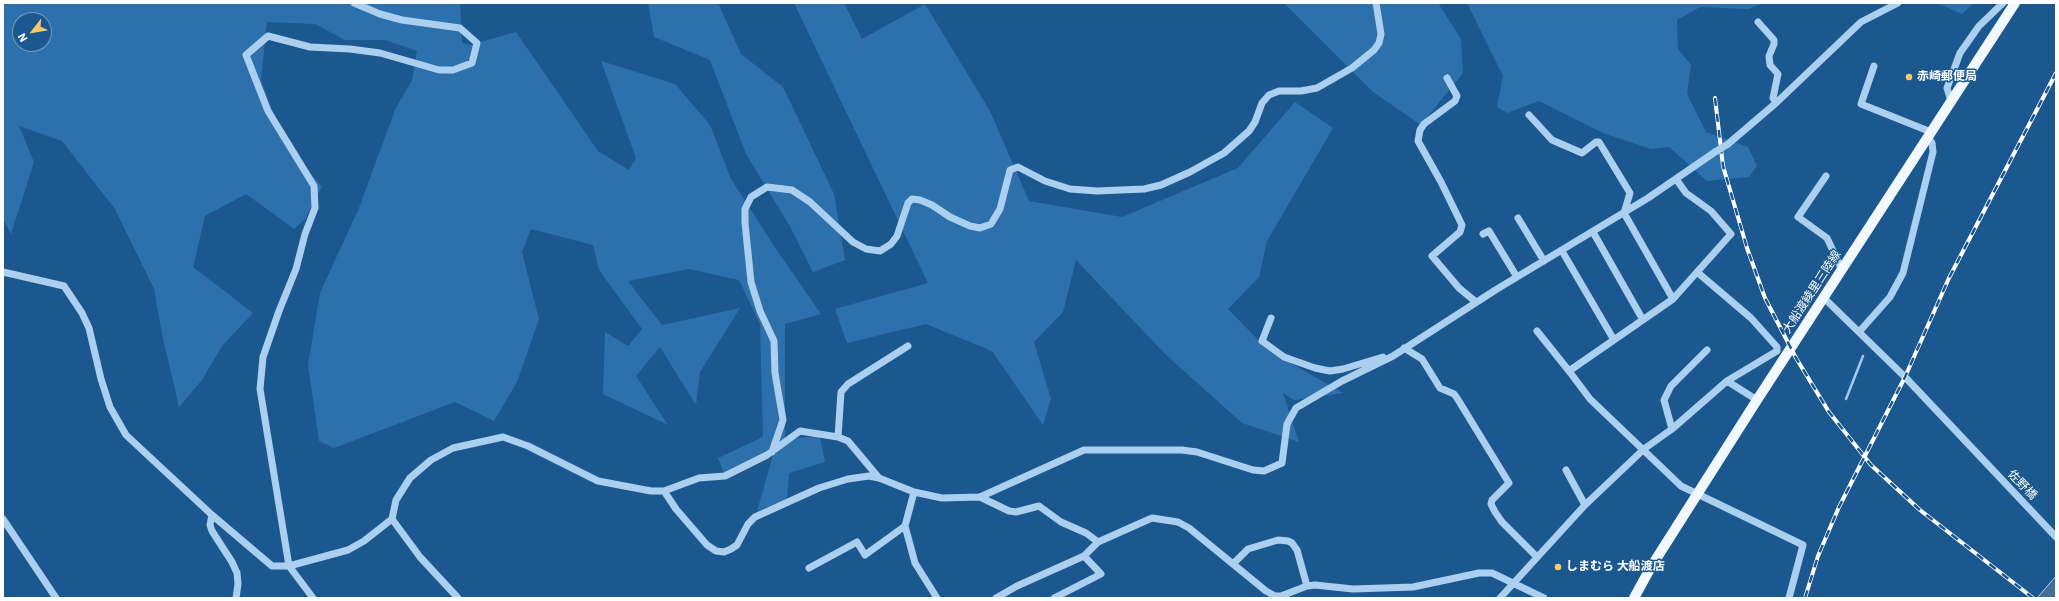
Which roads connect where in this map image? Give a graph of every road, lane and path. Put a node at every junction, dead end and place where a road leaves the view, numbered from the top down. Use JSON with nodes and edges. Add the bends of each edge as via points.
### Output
{"nodes":[{"id":1,"x":354,"y":3,"type":"edge"},
{"id":2,"x":1376,"y":3,"type":"edge"},
{"id":3,"x":1898,"y":3,"type":"edge"},
{"id":4,"x":2004,"y":3,"type":"edge"},
{"id":5,"x":2014,"y":3,"type":"edge"},
{"id":6,"x":1758,"y":22,"type":"dead end"},
{"id":7,"x":1874,"y":66,"type":"dead end"},
{"id":8,"x":1447,"y":78,"type":"dead end"},
{"id":9,"x":1951,"y":101,"type":"junction"},
{"id":10,"x":1776,"y":103,"type":"junction"},
{"id":11,"x":1529,"y":115,"type":"dead end"},
{"id":12,"x":1929,"y":135,"type":"junction"},
{"id":13,"x":1826,"y":176,"type":"dead end"},
{"id":14,"x":1676,"y":179,"type":"junction"},
{"id":15,"x":1624,"y":213,"type":"junction"},
{"id":16,"x":1518,"y":218,"type":"dead end"},
{"id":17,"x":1594,"y":232,"type":"junction"},
{"id":18,"x":1483,"y":234,"type":"dead end"},
{"id":19,"x":1562,"y":251,"type":"junction"},
{"id":20,"x":1544,"y":261,"type":"junction"},
{"id":21,"x":1842,"y":270,"type":"junction"},
{"id":22,"x":3,"y":272,"type":"edge"},
{"id":23,"x":1697,"y":272,"type":"junction"},
{"id":24,"x":1517,"y":277,"type":"junction"},
{"id":25,"x":1824,"y":298,"type":"junction"},
{"id":26,"x":1673,"y":299,"type":"junction"},
{"id":27,"x":1476,"y":302,"type":"junction"},
{"id":28,"x":1271,"y":318,"type":"dead end"},
{"id":29,"x":1643,"y":320,"type":"junction"},
{"id":30,"x":1537,"y":331,"type":"dead end"},
{"id":31,"x":1859,"y":332,"type":"junction"},
{"id":32,"x":1614,"y":340,"type":"junction"},
{"id":33,"x":908,"y":346,"type":"dead end"},
{"id":34,"x":1404,"y":348,"type":"junction"},
{"id":35,"x":1707,"y":350,"type":"dead end"},
{"id":36,"x":1393,"y":356,"type":"junction"},
{"id":37,"x":1569,"y":371,"type":"junction"},
{"id":38,"x":1727,"y":381,"type":"junction"},
{"id":39,"x":1757,"y":400,"type":"junction"},
{"id":40,"x":1672,"y":429,"type":"junction"},
{"id":41,"x":838,"y":437,"type":"junction"},
{"id":42,"x":1644,"y":449,"type":"junction"},
{"id":43,"x":772,"y":452,"type":"junction"},
{"id":44,"x":1566,"y":470,"type":"dead end"},
{"id":45,"x":879,"y":478,"type":"junction"},
{"id":46,"x":664,"y":491,"type":"junction"},
{"id":47,"x":914,"y":492,"type":"junction"},
{"id":48,"x":1698,"y":495,"type":"junction"},
{"id":49,"x":980,"y":497,"type":"junction"},
{"id":50,"x":1585,"y":505,"type":"junction"},
{"id":51,"x":212,"y":515,"type":"junction"},
{"id":52,"x":3,"y":519,"type":"edge"},
{"id":53,"x":392,"y":519,"type":"junction"},
{"id":54,"x":905,"y":526,"type":"junction"},
{"id":55,"x":2056,"y":537,"type":"edge"},
{"id":56,"x":1098,"y":542,"type":"junction"},
{"id":57,"x":1084,"y":556,"type":"junction"},
{"id":58,"x":1536,"y":556,"type":"junction"},
{"id":59,"x":1233,"y":564,"type":"junction"},
{"id":60,"x":289,"y":566,"type":"junction"},
{"id":61,"x":809,"y":568,"type":"dead end"},
{"id":62,"x":1512,"y":583,"type":"junction"},
{"id":63,"x":1307,"y":586,"type":"junction"},
{"id":64,"x":56,"y":598,"type":"edge"},
{"id":65,"x":236,"y":598,"type":"edge"},
{"id":66,"x":313,"y":598,"type":"edge"},
{"id":67,"x":458,"y":598,"type":"edge"},
{"id":68,"x":937,"y":598,"type":"edge"},
{"id":69,"x":996,"y":598,"type":"edge"},
{"id":70,"x":1054,"y":598,"type":"edge"},
{"id":71,"x":1500,"y":598,"type":"edge"},
{"id":72,"x":1544,"y":598,"type":"edge"},
{"id":73,"x":1634,"y":598,"type":"edge"},
{"id":74,"x":1789,"y":598,"type":"edge"}],
"edges":[{"from":1,"to":60,"type":"street","via":[[402,20],[460,28],[477,43],[472,63],[453,70],[439,70],[380,53],[310,47],[268,36],[246,55],[268,111],[314,186],[315,208],[296,269],[263,357],[260,389]]},
{"from":2,"to":43,"type":"street","via":[[1381,34],[1374,50],[1352,68],[1317,88],[1279,91],[1269,95],[1262,103],[1249,132],[1224,153],[1161,185],[1144,189],[1070,189],[1045,181],[1018,167],[1010,170],[1000,209],[991,224],[980,228],[970,226],[920,200],[912,199],[908,203],[897,236],[891,244],[880,251],[866,249],[853,242],[810,202],[792,190],[767,187],[751,197],[745,209],[751,282],[760,311],[774,341],[775,373],[783,420]]},
{"from":3,"to":10,"type":"street","via":[[1861,22]]},
{"from":4,"to":9,"type":"street","via":[[1979,26],[1960,53],[1947,88]]},
{"from":5,"to":9,"type":"main road","name":"大船渡綾里三陸線"},
{"from":6,"to":10,"type":"street","via":[[1774,40],[1769,56],[1770,65],[1778,74],[1773,98]]},
{"from":7,"to":12,"type":"street","via":[[1861,104]]},
{"from":8,"to":27,"type":"street","via":[[1457,96],[1455,101],[1424,124],[1418,141],[1441,182],[1462,229],[1432,256]]},
{"from":9,"to":12,"type":"main road","name":"大船渡綾里三陸線"},
{"from":10,"to":14,"type":"street","bridge":true,"via":[[1728,144]]},
{"from":11,"to":15,"type":"street","via":[[1552,140],[1582,153],[1599,142],[1630,193]]},
{"from":12,"to":21,"type":"main road","name":"大船渡綾里三陸線"},
{"from":12,"to":31,"type":"street","via":[[1933,152],[1903,273],[1890,297]]},
{"from":13,"to":21,"type":"street","via":[[1798,218],[1827,238]]},
{"from":14,"to":15,"type":"street"},
{"from":14,"to":23,"type":"street","via":[[1686,193],[1711,212],[1731,234]]},
{"from":15,"to":17,"type":"street"},
{"from":15,"to":26,"type":"street"},
{"from":16,"to":20,"type":"street"},
{"from":17,"to":19,"type":"street"},
{"from":17,"to":29,"type":"street"},
{"from":18,"to":24,"type":"street","via":[[1489,231]]},
{"from":19,"to":20,"type":"street"},
{"from":19,"to":32,"type":"street"},
{"from":20,"to":24,"type":"street"},
{"from":21,"to":25,"type":"main road","name":"大船渡綾里三陸線"},
{"from":22,"to":51,"type":"street","via":[[64,286],[89,328],[110,407],[126,434]]},
{"from":23,"to":26,"type":"street"},
{"from":23,"to":38,"type":"street","via":[[1751,318],[1777,347],[1777,351]]},
{"from":24,"to":27,"type":"street"},
{"from":25,"to":31,"type":"street","name":"佐野橋"},
{"from":25,"to":39,"type":"main road","name":"大船渡綾里三陸線"},
{"from":26,"to":29,"type":"street"},
{"from":27,"to":34,"type":"street"},
{"from":28,"to":36,"type":"street","via":[[1262,341],[1284,357],[1315,368],[1330,371],[1343,369],[1376,358]]},
{"from":29,"to":32,"type":"street"},
{"from":30,"to":37,"type":"street"},
{"from":31,"to":55,"type":"street","name":"佐野橋"},
{"from":32,"to":37,"type":"street"},
{"from":33,"to":41,"type":"street","via":[[848,384],[841,392]]},
{"from":34,"to":36,"type":"street"},
{"from":34,"to":58,"type":"street","via":[[1422,359],[1440,388],[1457,398],[1509,483],[1492,500],[1495,512]]},
{"from":35,"to":40,"type":"street","via":[[1671,386],[1664,400]]},
{"from":36,"to":49,"type":"street","via":[[1342,381],[1296,408],[1287,424],[1282,463],[1264,471],[1182,450],[1084,450]]},
{"from":37,"to":42,"type":"street","via":[[1590,399]]},
{"from":38,"to":39,"type":"street"},
{"from":38,"to":40,"type":"street"},
{"from":39,"to":48,"type":"main road","name":"大船渡綾里三陸線"},
{"from":40,"to":42,"type":"street"},
{"from":41,"to":43,"type":"street","via":[[800,431]]},
{"from":41,"to":45,"type":"street","via":[[848,441]]},
{"from":42,"to":48,"type":"street","via":[[1681,486]]},
{"from":42,"to":50,"type":"street"},
{"from":43,"to":46,"type":"street","via":[[725,476],[698,478]]},
{"from":44,"to":50,"type":"street"},
{"from":45,"to":46,"type":"street","via":[[869,476],[848,479],[819,488],[754,517],[737,544],[724,552],[716,551],[707,545]]},
{"from":45,"to":47,"type":"street"},
{"from":46,"to":53,"type":"street","via":[[620,487],[598,481],[528,446],[503,437],[453,448],[430,460],[410,478],[396,500]]},
{"from":47,"to":49,"type":"street","via":[[942,498]]},
{"from":47,"to":54,"type":"street"},
{"from":48,"to":73,"type":"main road","name":"大船渡綾里三陸線"},
{"from":48,"to":74,"type":"street","via":[[1803,545]]},
{"from":49,"to":56,"type":"street","via":[[1009,511],[1016,512],[1039,506],[1061,522],[1086,533]]},
{"from":50,"to":58,"type":"street"},
{"from":51,"to":60,"type":"street","via":[[268,564],[278,567]]},
{"from":51,"to":65,"type":"street","via":[[212,531],[237,573]]},
{"from":52,"to":64,"type":"street"},
{"from":53,"to":60,"type":"street","via":[[348,550]]},
{"from":53,"to":67,"type":"street","via":[[420,557]]},
{"from":54,"to":61,"type":"street","via":[[865,555],[857,542]]},
{"from":54,"to":68,"type":"street","via":[[915,562]]},
{"from":56,"to":57,"type":"street"},
{"from":56,"to":59,"type":"street","via":[[1152,518],[1164,519],[1189,528]]},
{"from":57,"to":69,"type":"street"},
{"from":57,"to":70,"type":"street","via":[[1101,574]]},
{"from":58,"to":62,"type":"street"},
{"from":59,"to":63,"type":"street","via":[[1275,596]]},
{"from":59,"to":63,"type":"street","via":[[1248,549],[1278,540],[1288,541],[1297,550]]},
{"from":60,"to":66,"type":"street"},
{"from":62,"to":63,"type":"street","via":[[1498,574],[1479,573],[1413,587],[1353,589]]},
{"from":62,"to":71,"type":"street"},
{"from":62,"to":72,"type":"street"}]}
